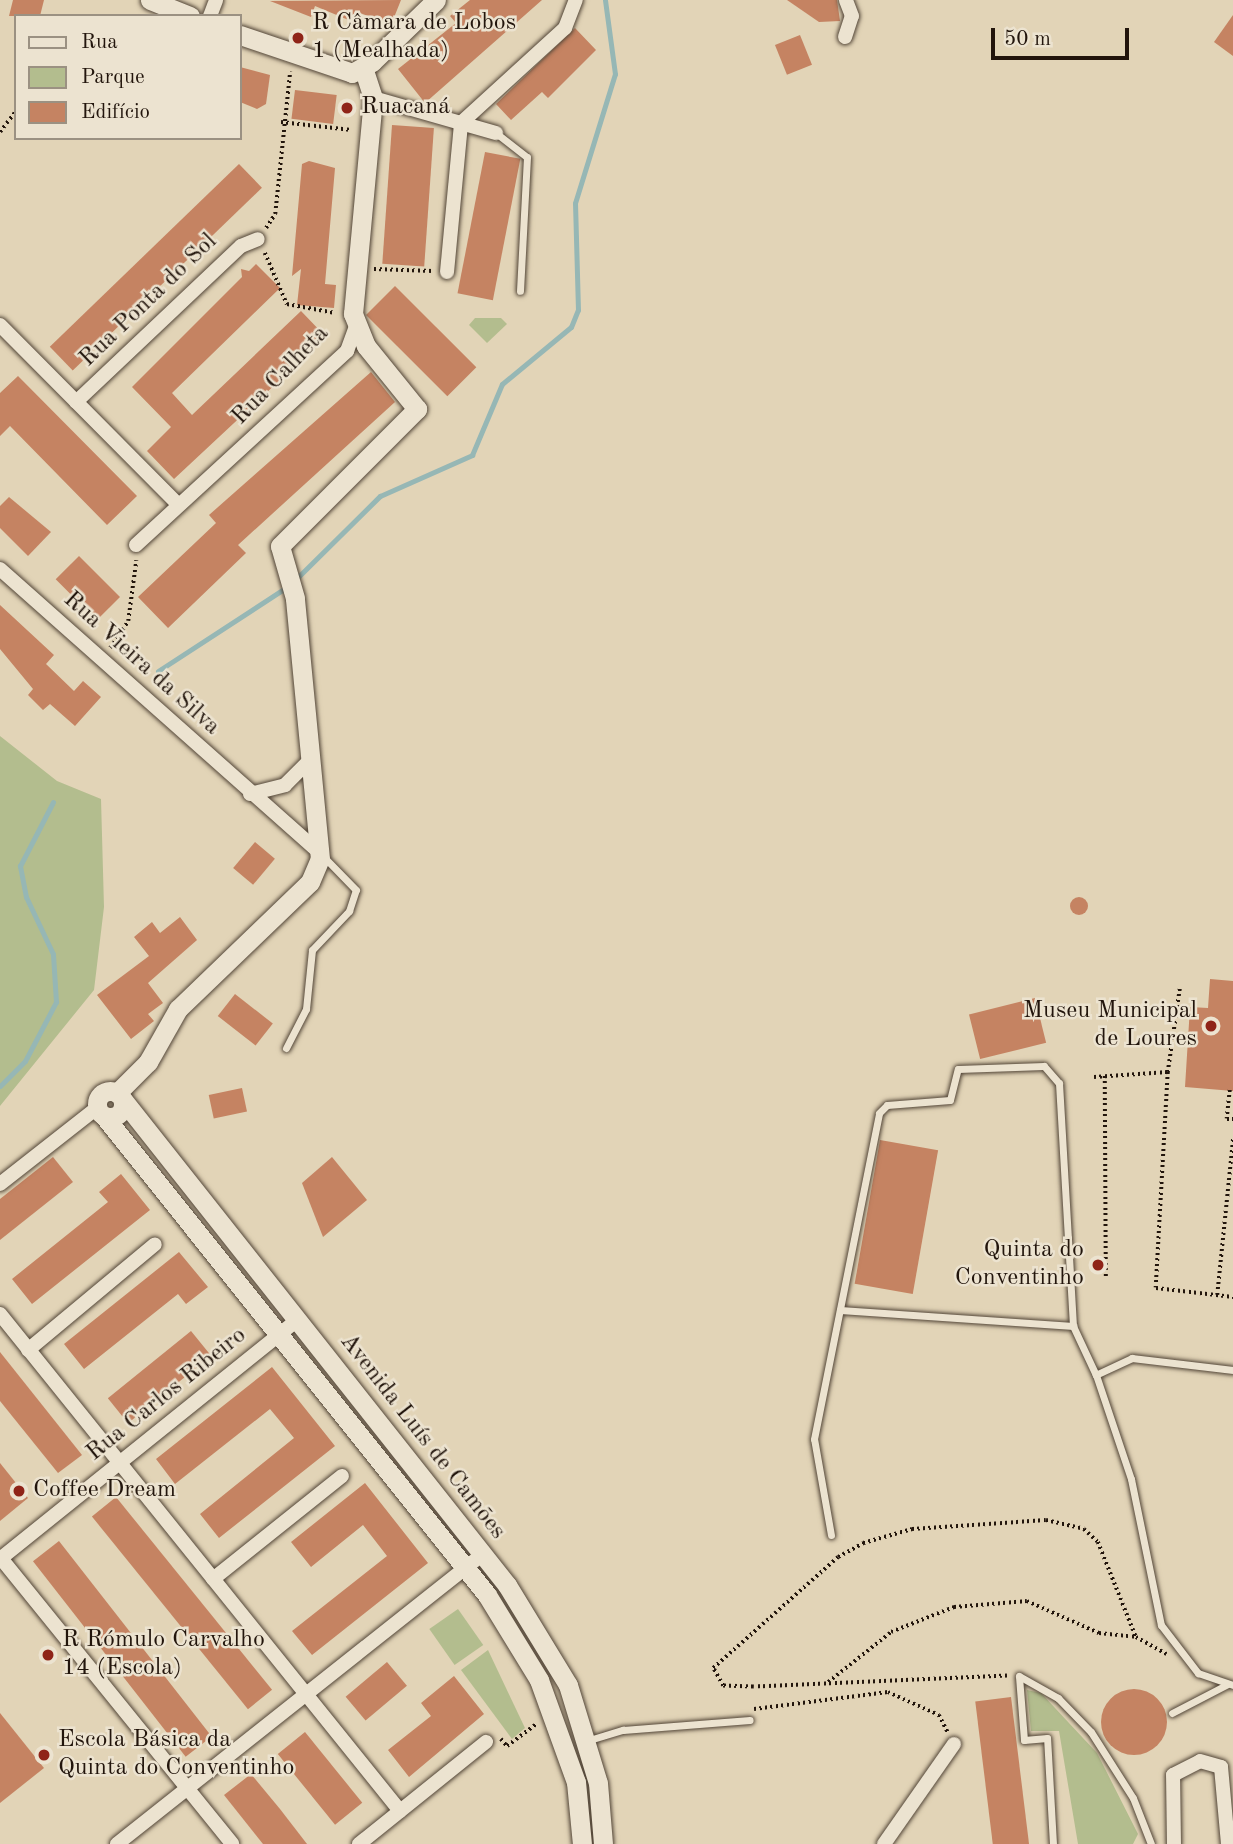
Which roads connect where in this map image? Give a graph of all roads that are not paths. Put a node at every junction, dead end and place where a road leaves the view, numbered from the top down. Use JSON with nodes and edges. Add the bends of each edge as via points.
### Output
{"nodes":[{"id":1,"x":150,"y":0,"type":"edge"},
{"id":2,"x":436,"y":0,"type":"edge"},
{"id":3,"x":576,"y":0,"type":"edge"},
{"id":4,"x":846,"y":0,"type":"edge"},
{"id":5,"x":185,"y":14,"type":"edge"},
{"id":6,"x":242,"y":36,"type":"edge"},
{"id":7,"x":845,"y":37,"type":"dead end"},
{"id":8,"x":363,"y":68,"type":"junction"},
{"id":9,"x":373,"y":98,"type":"junction"},
{"id":10,"x":461,"y":123,"type":"junction"},
{"id":11,"x":496,"y":133,"type":"joint"},
{"id":12,"x":258,"y":239,"type":"road end"},
{"id":13,"x":447,"y":272,"type":"road end"},
{"id":14,"x":520,"y":291,"type":"dead end"},
{"id":15,"x":355,"y":320,"type":"junction"},
{"id":16,"x":0,"y":325,"type":"edge"},
{"id":17,"x":76,"y":402,"type":"junction"},
{"id":18,"x":178,"y":504,"type":"junction"},
{"id":19,"x":136,"y":545,"type":"road end"},
{"id":20,"x":0,"y":569,"type":"edge"},
{"id":21,"x":308,"y":762,"type":"junction"},
{"id":22,"x":250,"y":794,"type":"junction"},
{"id":23,"x":319,"y":852,"type":"junction"},
{"id":24,"x":286,"y":1048,"type":"dead end"},
{"id":25,"x":120,"y":1096,"type":"junction"},
{"id":26,"x":101,"y":1112,"type":"junction"},
{"id":27,"x":0,"y":1184,"type":"edge"},
{"id":28,"x":155,"y":1244,"type":"dead end"},
{"id":29,"x":839,"y":1310,"type":"junction"},
{"id":30,"x":0,"y":1314,"type":"edge"},
{"id":31,"x":297,"y":1320,"type":"junction"},
{"id":32,"x":1073,"y":1326,"type":"junction"},
{"id":33,"x":280,"y":1333,"type":"junction"},
{"id":34,"x":29,"y":1350,"type":"junction"},
{"id":35,"x":1233,"y":1370,"type":"edge"},
{"id":36,"x":1096,"y":1375,"type":"junction"},
{"id":37,"x":119,"y":1462,"type":"junction"},
{"id":38,"x":342,"y":1476,"type":"dead end"},
{"id":39,"x":831,"y":1535,"type":"dead end"},
{"id":40,"x":483,"y":1554,"type":"junction"},
{"id":41,"x":0,"y":1558,"type":"edge"},
{"id":42,"x":467,"y":1568,"type":"junction"},
{"id":43,"x":213,"y":1579,"type":"junction"},
{"id":44,"x":1231,"y":1684,"type":"edge"},
{"id":45,"x":306,"y":1695,"type":"junction"},
{"id":46,"x":1172,"y":1713,"type":"dead end"},
{"id":47,"x":750,"y":1720,"type":"road end"},
{"id":48,"x":585,"y":1741,"type":"junction"},
{"id":49,"x":485,"y":1742,"type":"road end"},
{"id":50,"x":954,"y":1744,"type":"road end"},
{"id":51,"x":187,"y":1789,"type":"junction"},
{"id":52,"x":1229,"y":1796,"type":"edge"},
{"id":53,"x":400,"y":1811,"type":"junction"},
{"id":54,"x":117,"y":1844,"type":"edge"},
{"id":55,"x":232,"y":1844,"type":"edge"},
{"id":56,"x":359,"y":1844,"type":"edge"},
{"id":57,"x":582,"y":1844,"type":"edge"},
{"id":58,"x":603,"y":1844,"type":"edge"},
{"id":59,"x":884,"y":1844,"type":"edge"},
{"id":60,"x":1053,"y":1844,"type":"edge"},
{"id":61,"x":1151,"y":1844,"type":"edge"},
{"id":62,"x":1174,"y":1844,"type":"edge"},
{"id":63,"x":1228,"y":1844,"type":"edge"}],
"edges":[{"from":1,"to":5,"type":"street"},
{"from":2,"to":8,"type":"street"},
{"from":3,"to":10,"type":"street","via":[[565,28]]},
{"from":4,"to":7,"type":"street","via":[[852,16]]},
{"from":6,"to":8,"type":"street","via":[[341,73]]},
{"from":8,"to":9,"type":"street","name":"Rua Calheta"},
{"from":9,"to":10,"type":"street"},
{"from":9,"to":15,"type":"street","name":"Rua Calheta"},
{"from":10,"to":11,"type":"street"},
{"from":10,"to":13,"type":"street"},
{"from":11,"to":14,"type":"lane","via":[[527,157]]},
{"from":12,"to":17,"type":"street","name":"Rua Ponta do Sol","via":[[241,246]]},
{"from":15,"to":18,"type":"street","name":"Rua Calheta","via":[[346,351],[194,497]]},
{"from":15,"to":21,"type":"street","via":[[417,409],[287,533],[280,546],[295,598]]},
{"from":16,"to":17,"type":"street"},
{"from":17,"to":18,"type":"street"},
{"from":18,"to":19,"type":"street","name":"Rua Calheta"},
{"from":20,"to":22,"type":"street","name":"Rua Vieira da Silva"},
{"from":21,"to":22,"type":"street","via":[[285,785]]},
{"from":21,"to":23,"type":"street"},
{"from":22,"to":23,"type":"street","name":"Rua Vieira da Silva"},
{"from":23,"to":24,"type":"lane","via":[[356,890],[349,911],[312,950],[306,1009]]},
{"from":23,"to":25,"type":"street","via":[[310,882],[178,1009],[148,1062]]},
{"from":25,"to":26,"type":"street","via":[[117,1116]]},
{"from":25,"to":31,"type":"street","name":"Avenida Luís de Camões"},
{"from":26,"to":27,"type":"street"},
{"from":26,"to":33,"type":"street","name":"Avenida Luís de Camões"},
{"from":28,"to":34,"type":"street"},
{"from":29,"to":32,"type":"lane"},
{"from":29,"to":32,"type":"lane","via":[[879,1113],[902,1103],[938,1106],[950,1100],[958,1069],[1044,1066],[1059,1083]]},
{"from":29,"to":39,"type":"lane","via":[[814,1439]]},
{"from":30,"to":34,"type":"street"},
{"from":31,"to":33,"type":"street","name":"Rua Carlos Ribeiro"},
{"from":31,"to":40,"type":"street","name":"Avenida Luís de Camões"},
{"from":32,"to":36,"type":"lane"},
{"from":33,"to":37,"type":"street","name":"Rua Carlos Ribeiro"},
{"from":33,"to":42,"type":"street","name":"Avenida Luís de Camões"},
{"from":34,"to":37,"type":"street"},
{"from":35,"to":36,"type":"lane","via":[[1132,1358]]},
{"from":36,"to":44,"type":"lane","via":[[1130,1479],[1153,1602],[1182,1659],[1198,1673]]},
{"from":37,"to":41,"type":"street","name":"Rua Carlos Ribeiro"},
{"from":37,"to":43,"type":"street"},
{"from":38,"to":43,"type":"street"},
{"from":40,"to":42,"type":"street"},
{"from":40,"to":48,"type":"street","name":"Avenida Luís de Camões","via":[[568,1685]]},
{"from":41,"to":51,"type":"street"},
{"from":42,"to":45,"type":"street"},
{"from":42,"to":57,"type":"street","name":"Avenida Luís de Camões","via":[[539,1680],[576,1782]]},
{"from":43,"to":45,"type":"street"},
{"from":44,"to":46,"type":"lane"},
{"from":45,"to":51,"type":"street"},
{"from":45,"to":53,"type":"street"},
{"from":47,"to":48,"type":"lane","via":[[623,1730]]},
{"from":48,"to":58,"type":"street","name":"Avenida Luís de Camões","via":[[598,1783]]},
{"from":49,"to":53,"type":"street"},
{"from":50,"to":59,"type":"street"},
{"from":51,"to":54,"type":"street"},
{"from":51,"to":55,"type":"street"},
{"from":52,"to":62,"type":"street","via":[[1221,1768],[1200,1762],[1178,1769],[1171,1786]]},
{"from":52,"to":63,"type":"street"},
{"from":53,"to":56,"type":"street"},
{"from":60,"to":61,"type":"lane","via":[[1047,1738],[1024,1740],[1019,1676],[1058,1698],[1091,1732],[1133,1798]]}]}
